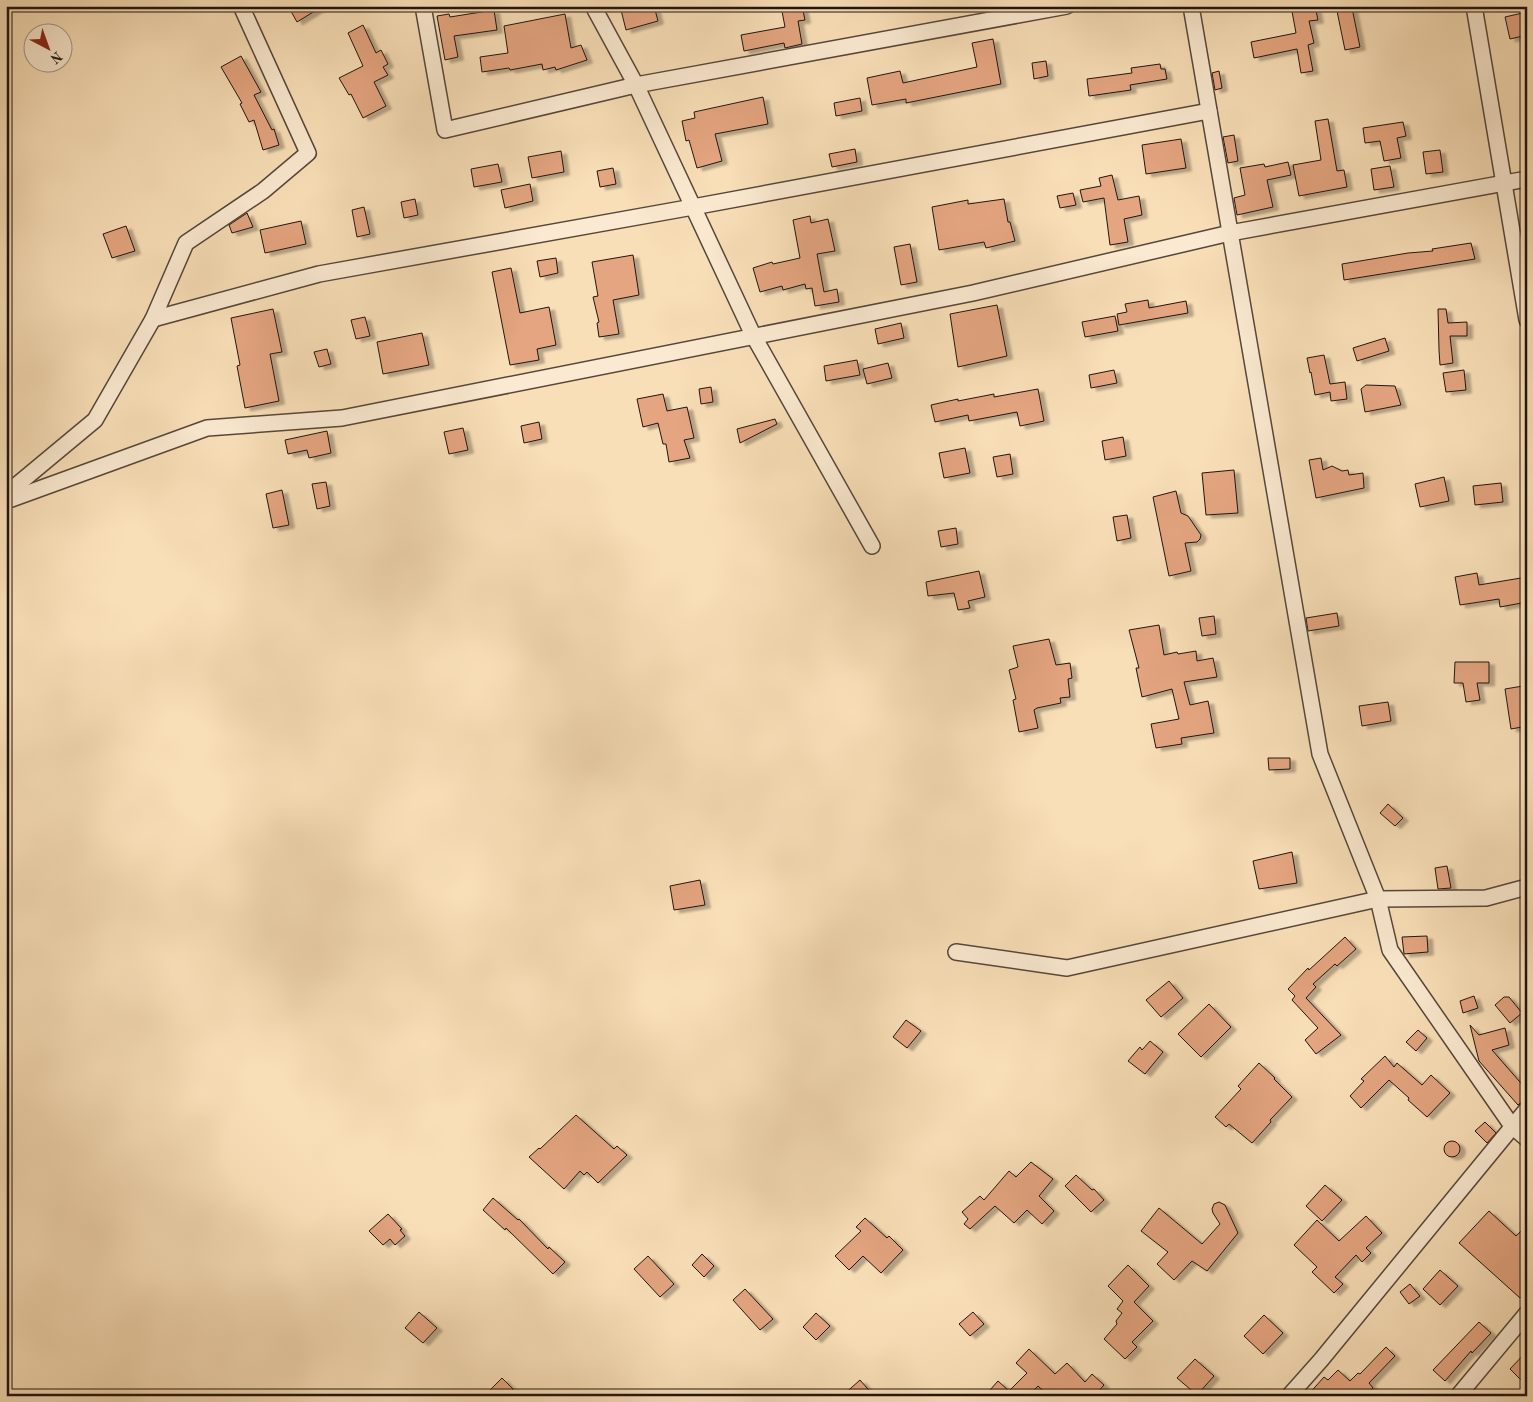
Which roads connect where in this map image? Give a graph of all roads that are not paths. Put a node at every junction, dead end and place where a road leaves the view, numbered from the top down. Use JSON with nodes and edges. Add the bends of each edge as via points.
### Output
{"nodes":[{"id":1,"x":241,"y":6,"type":"edge"},
{"id":2,"x":423,"y":6,"type":"edge"},
{"id":3,"x":593,"y":6,"type":"edge"},
{"id":4,"x":1067,"y":6,"type":"edge"},
{"id":5,"x":1191,"y":6,"type":"edge"},
{"id":6,"x":1474,"y":6,"type":"edge"},
{"id":7,"x":636,"y":85,"type":"junction"},
{"id":8,"x":1209,"y":111,"type":"junction"},
{"id":9,"x":1527,"y":179,"type":"edge"},
{"id":10,"x":1504,"y":184,"type":"junction"},
{"id":11,"x":693,"y":207,"type":"junction"},
{"id":12,"x":1230,"y":233,"type":"junction"},
{"id":13,"x":153,"y":319,"type":"junction"},
{"id":14,"x":1527,"y":320,"type":"edge"},
{"id":15,"x":753,"y":335,"type":"junction"},
{"id":16,"x":6,"y":494,"type":"edge"},
{"id":17,"x":6,"y":500,"type":"edge"},
{"id":18,"x":872,"y":546,"type":"dead end"},
{"id":19,"x":1527,"y":887,"type":"edge"},
{"id":20,"x":1378,"y":899,"type":"junction"},
{"id":21,"x":956,"y":952,"type":"dead end"},
{"id":22,"x":1527,"y":1109,"type":"edge"},
{"id":23,"x":1512,"y":1126,"type":"junction"},
{"id":24,"x":1527,"y":1139,"type":"edge"},
{"id":25,"x":1527,"y":1313,"type":"edge"},
{"id":26,"x":1289,"y":1396,"type":"edge"},
{"id":27,"x":1458,"y":1396,"type":"edge"}],
"edges":[{"from":1,"to":13,"type":"street","via":[[308,153],[262,191],[186,243]]},
{"from":2,"to":7,"type":"street","via":[[445,130]]},
{"from":3,"to":7,"type":"street"},
{"from":4,"to":7,"type":"street"},
{"from":5,"to":8,"type":"street"},
{"from":6,"to":10,"type":"street"},
{"from":7,"to":11,"type":"street"},
{"from":8,"to":11,"type":"street"},
{"from":8,"to":12,"type":"street"},
{"from":9,"to":10,"type":"street"},
{"from":10,"to":12,"type":"street"},
{"from":10,"to":14,"type":"street"},
{"from":11,"to":13,"type":"street","via":[[319,274]]},
{"from":11,"to":15,"type":"street"},
{"from":12,"to":15,"type":"street","via":[[973,293]]},
{"from":12,"to":20,"type":"street","via":[[1320,754]]},
{"from":13,"to":16,"type":"street","via":[[95,420]]},
{"from":15,"to":17,"type":"street","via":[[342,418],[207,428]]},
{"from":15,"to":18,"type":"street"},
{"from":19,"to":20,"type":"street","via":[[1486,898]]},
{"from":20,"to":21,"type":"street","via":[[1067,968]]},
{"from":20,"to":23,"type":"street","via":[[1390,950]]},
{"from":22,"to":23,"type":"street"},
{"from":23,"to":24,"type":"street"},
{"from":23,"to":26,"type":"street"},
{"from":25,"to":27,"type":"street"}]}
